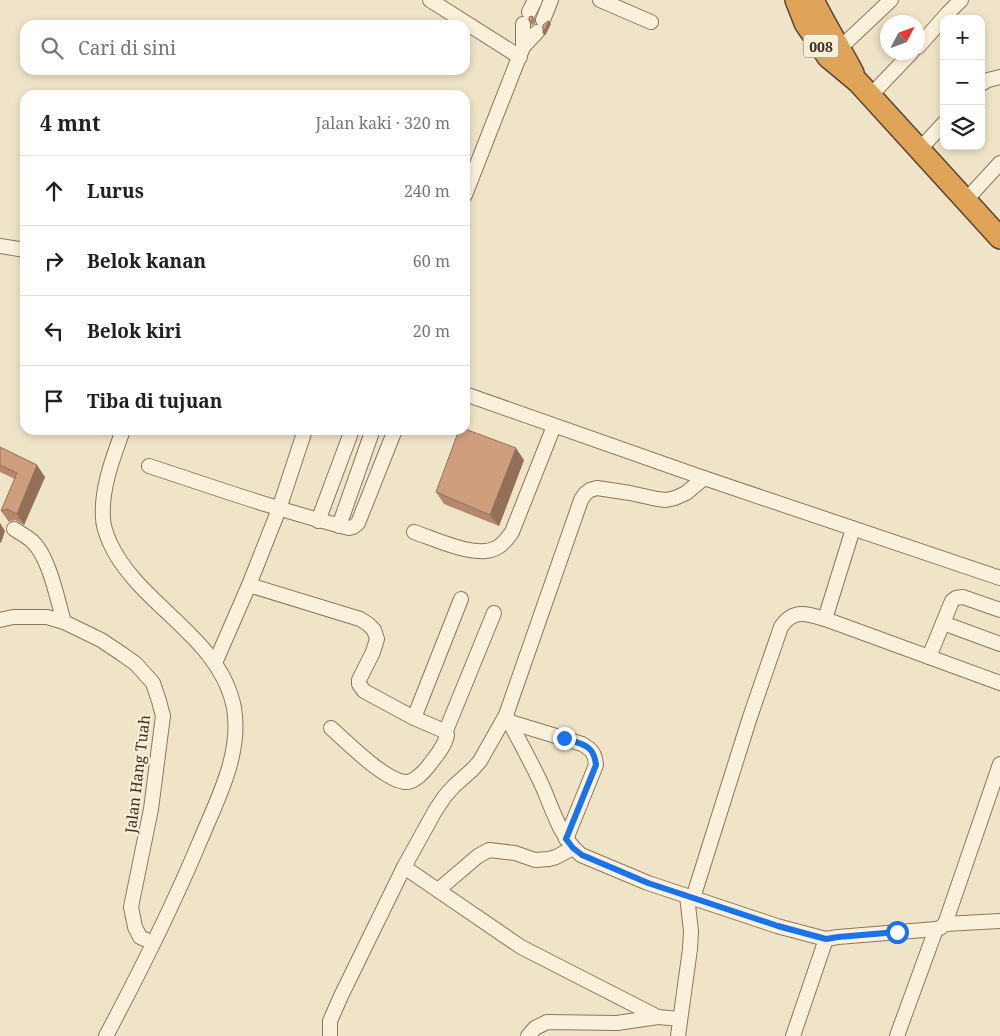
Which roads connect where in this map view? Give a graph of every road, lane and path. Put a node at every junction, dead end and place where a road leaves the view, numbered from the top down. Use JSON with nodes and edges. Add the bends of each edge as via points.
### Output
{"nodes":[{"id":1,"x":430,"y":0,"type":"edge"},
{"id":2,"x":551,"y":0,"type":"edge"},
{"id":3,"x":600,"y":0,"type":"edge"},
{"id":4,"x":796,"y":0,"type":"edge"},
{"id":5,"x":813,"y":0,"type":"edge"},
{"id":6,"x":891,"y":0,"type":"edge"},
{"id":7,"x":961,"y":0,"type":"edge"},
{"id":8,"x":529,"y":12,"type":"edge"},
{"id":9,"x":465,"y":20,"type":"edge"},
{"id":10,"x":651,"y":22,"type":"dead end"},
{"id":11,"x":470,"y":23,"type":"edge"},
{"id":12,"x":925,"y":39,"type":"edge"},
{"id":13,"x":840,"y":48,"type":"junction"},
{"id":14,"x":522,"y":52,"type":"junction"},
{"id":15,"x":902,"y":60,"type":"edge"},
{"id":16,"x":1000,"y":77,"type":"edge"},
{"id":17,"x":985,"y":82,"type":"edge"},
{"id":18,"x":864,"y":89,"type":"junction"},
{"id":19,"x":940,"y":127,"type":"edge"},
{"id":20,"x":920,"y":149,"type":"junction"},
{"id":21,"x":1000,"y":164,"type":"edge"},
{"id":22,"x":470,"y":182,"type":"edge"},
{"id":23,"x":966,"y":200,"type":"junction"},
{"id":24,"x":1000,"y":238,"type":"edge"},
{"id":25,"x":0,"y":246,"type":"edge"},
{"id":26,"x":20,"y":249,"type":"edge"},
{"id":27,"x":470,"y":396,"type":"edge"},
{"id":28,"x":554,"y":426,"type":"junction"},
{"id":29,"x":121,"y":435,"type":"edge"},
{"id":30,"x":303,"y":435,"type":"edge"},
{"id":31,"x":350,"y":435,"type":"edge"},
{"id":32,"x":367,"y":435,"type":"edge"},
{"id":33,"x":394,"y":435,"type":"edge"},
{"id":34,"x":149,"y":466,"type":"dead end"},
{"id":35,"x":704,"y":478,"type":"junction"},
{"id":36,"x":279,"y":509,"type":"junction"},
{"id":37,"x":318,"y":521,"type":"junction"},
{"id":38,"x":339,"y":526,"type":"junction"},
{"id":39,"x":14,"y":529,"type":"dead end"},
{"id":40,"x":853,"y":529,"type":"junction"},
{"id":41,"x":414,"y":532,"type":"dead end"},
{"id":42,"x":1000,"y":578,"type":"edge"},
{"id":43,"x":249,"y":585,"type":"junction"},
{"id":44,"x":461,"y":599,"type":"dead end"},
{"id":45,"x":1000,"y":610,"type":"edge"},
{"id":46,"x":494,"y":613,"type":"dead end"},
{"id":47,"x":825,"y":619,"type":"junction"},
{"id":48,"x":0,"y":620,"type":"edge"},
{"id":49,"x":64,"y":622,"type":"junction"},
{"id":50,"x":943,"y":623,"type":"junction"},
{"id":51,"x":1000,"y":644,"type":"edge"},
{"id":52,"x":929,"y":657,"type":"junction"},
{"id":53,"x":215,"y":663,"type":"junction"},
{"id":54,"x":1000,"y":683,"type":"edge"},
{"id":55,"x":414,"y":718,"type":"junction"},
{"id":56,"x":508,"y":718,"type":"junction"},
{"id":57,"x":331,"y":728,"type":"dead end"},
{"id":58,"x":445,"y":733,"type":"junction"},
{"id":59,"x":1000,"y":764,"type":"edge"},
{"id":60,"x":570,"y":844,"type":"junction"},
{"id":61,"x":404,"y":867,"type":"junction"},
{"id":62,"x":438,"y":890,"type":"junction"},
{"id":63,"x":690,"y":897,"type":"junction"},
{"id":64,"x":1000,"y":921,"type":"edge"},
{"id":65,"x":941,"y":927,"type":"junction"},
{"id":66,"x":826,"y":939,"type":"junction"},
{"id":67,"x":153,"y":943,"type":"junction"},
{"id":68,"x":658,"y":1017,"type":"junction"},
{"id":69,"x":680,"y":1019,"type":"junction"},
{"id":70,"x":106,"y":1036,"type":"edge"},
{"id":71,"x":330,"y":1036,"type":"edge"},
{"id":72,"x":528,"y":1036,"type":"edge"},
{"id":73,"x":678,"y":1036,"type":"edge"},
{"id":74,"x":793,"y":1036,"type":"edge"},
{"id":75,"x":897,"y":1036,"type":"edge"}],
"edges":[{"from":1,"to":9,"type":"street"},
{"from":2,"to":14,"type":"street","via":[[540,26]]},
{"from":3,"to":10,"type":"street"},
{"from":4,"to":18,"type":"highway","number":"008","via":[[806,23],[828,57]]},
{"from":5,"to":13,"type":"highway","number":"008"},
{"from":6,"to":13,"type":"street"},
{"from":7,"to":12,"type":"street"},
{"from":8,"to":14,"type":"street"},
{"from":11,"to":14,"type":"street"},
{"from":13,"to":18,"type":"highway","number":"008"},
{"from":14,"to":22,"type":"street"},
{"from":15,"to":18,"type":"street"},
{"from":16,"to":17,"type":"street"},
{"from":18,"to":20,"type":"highway","number":"008"},
{"from":19,"to":20,"type":"street"},
{"from":20,"to":23,"type":"highway","number":"008"},
{"from":21,"to":23,"type":"street"},
{"from":23,"to":24,"type":"highway","number":"008"},
{"from":25,"to":26,"type":"street"},
{"from":27,"to":28,"type":"street"},
{"from":28,"to":35,"type":"street"},
{"from":28,"to":41,"type":"street","via":[[512,532],[504,542],[486,552],[466,550]]},
{"from":29,"to":53,"type":"street","via":[[104,497],[103,519],[107,536],[126,570]]},
{"from":30,"to":36,"type":"street"},
{"from":31,"to":37,"type":"street"},
{"from":32,"to":38,"type":"street"},
{"from":33,"to":38,"type":"street","via":[[358,523],[349,528]]},
{"from":34,"to":36,"type":"street"},
{"from":35,"to":40,"type":"street"},
{"from":35,"to":56,"type":"street","via":[[686,493],[666,500],[597,488],[585,494]]},
{"from":36,"to":37,"type":"street"},
{"from":36,"to":43,"type":"street"},
{"from":37,"to":38,"type":"street"},
{"from":39,"to":49,"type":"street","via":[[32,540],[40,550]]},
{"from":40,"to":42,"type":"street"},
{"from":40,"to":47,"type":"street"},
{"from":43,"to":53,"type":"street"},
{"from":43,"to":55,"type":"street","via":[[368,624],[376,639],[359,680],[360,688]]},
{"from":44,"to":55,"type":"street"},
{"from":45,"to":50,"type":"street","via":[[963,597],[956,598]]},
{"from":46,"to":58,"type":"street"},
{"from":47,"to":52,"type":"street"},
{"from":47,"to":63,"type":"street","via":[[793,615],[781,627]]},
{"from":48,"to":49,"type":"street","name":"Jalan Hang Tuah","via":[[47,617]]},
{"from":49,"to":67,"type":"street","name":"Jalan Hang Tuah","via":[[101,640],[136,664],[153,683],[159,701],[163,716],[152,809],[131,907],[140,937]]},
{"from":50,"to":51,"type":"street"},
{"from":50,"to":52,"type":"street"},
{"from":52,"to":54,"type":"street"},
{"from":53,"to":67,"type":"street","via":[[233,706],[233,749],[224,783],[204,832]]},
{"from":55,"to":58,"type":"street"},
{"from":56,"to":60,"type":"street"},
{"from":56,"to":60,"type":"street","via":[[582,744],[595,755],[596,765]]},
{"from":56,"to":61,"type":"street","via":[[480,761],[435,810]]},
{"from":57,"to":58,"type":"street","via":[[367,760],[393,778],[406,782],[428,766],[445,743]]},
{"from":59,"to":65,"type":"street"},
{"from":60,"to":62,"type":"street","via":[[549,859],[535,860],[489,850]]},
{"from":60,"to":63,"type":"street","via":[[593,860]]},
{"from":61,"to":62,"type":"street"},
{"from":61,"to":71,"type":"street","via":[[330,1021]]},
{"from":62,"to":68,"type":"street","via":[[521,947]]},
{"from":63,"to":66,"type":"street"},
{"from":63,"to":69,"type":"street","via":[[690,949]]},
{"from":64,"to":65,"type":"street"},
{"from":65,"to":66,"type":"street"},
{"from":65,"to":75,"type":"street"},
{"from":66,"to":74,"type":"street"},
{"from":67,"to":70,"type":"street"},
{"from":68,"to":69,"type":"street"},
{"from":68,"to":72,"type":"street","via":[[617,1023],[548,1022],[535,1028]]},
{"from":69,"to":73,"type":"street"}]}
